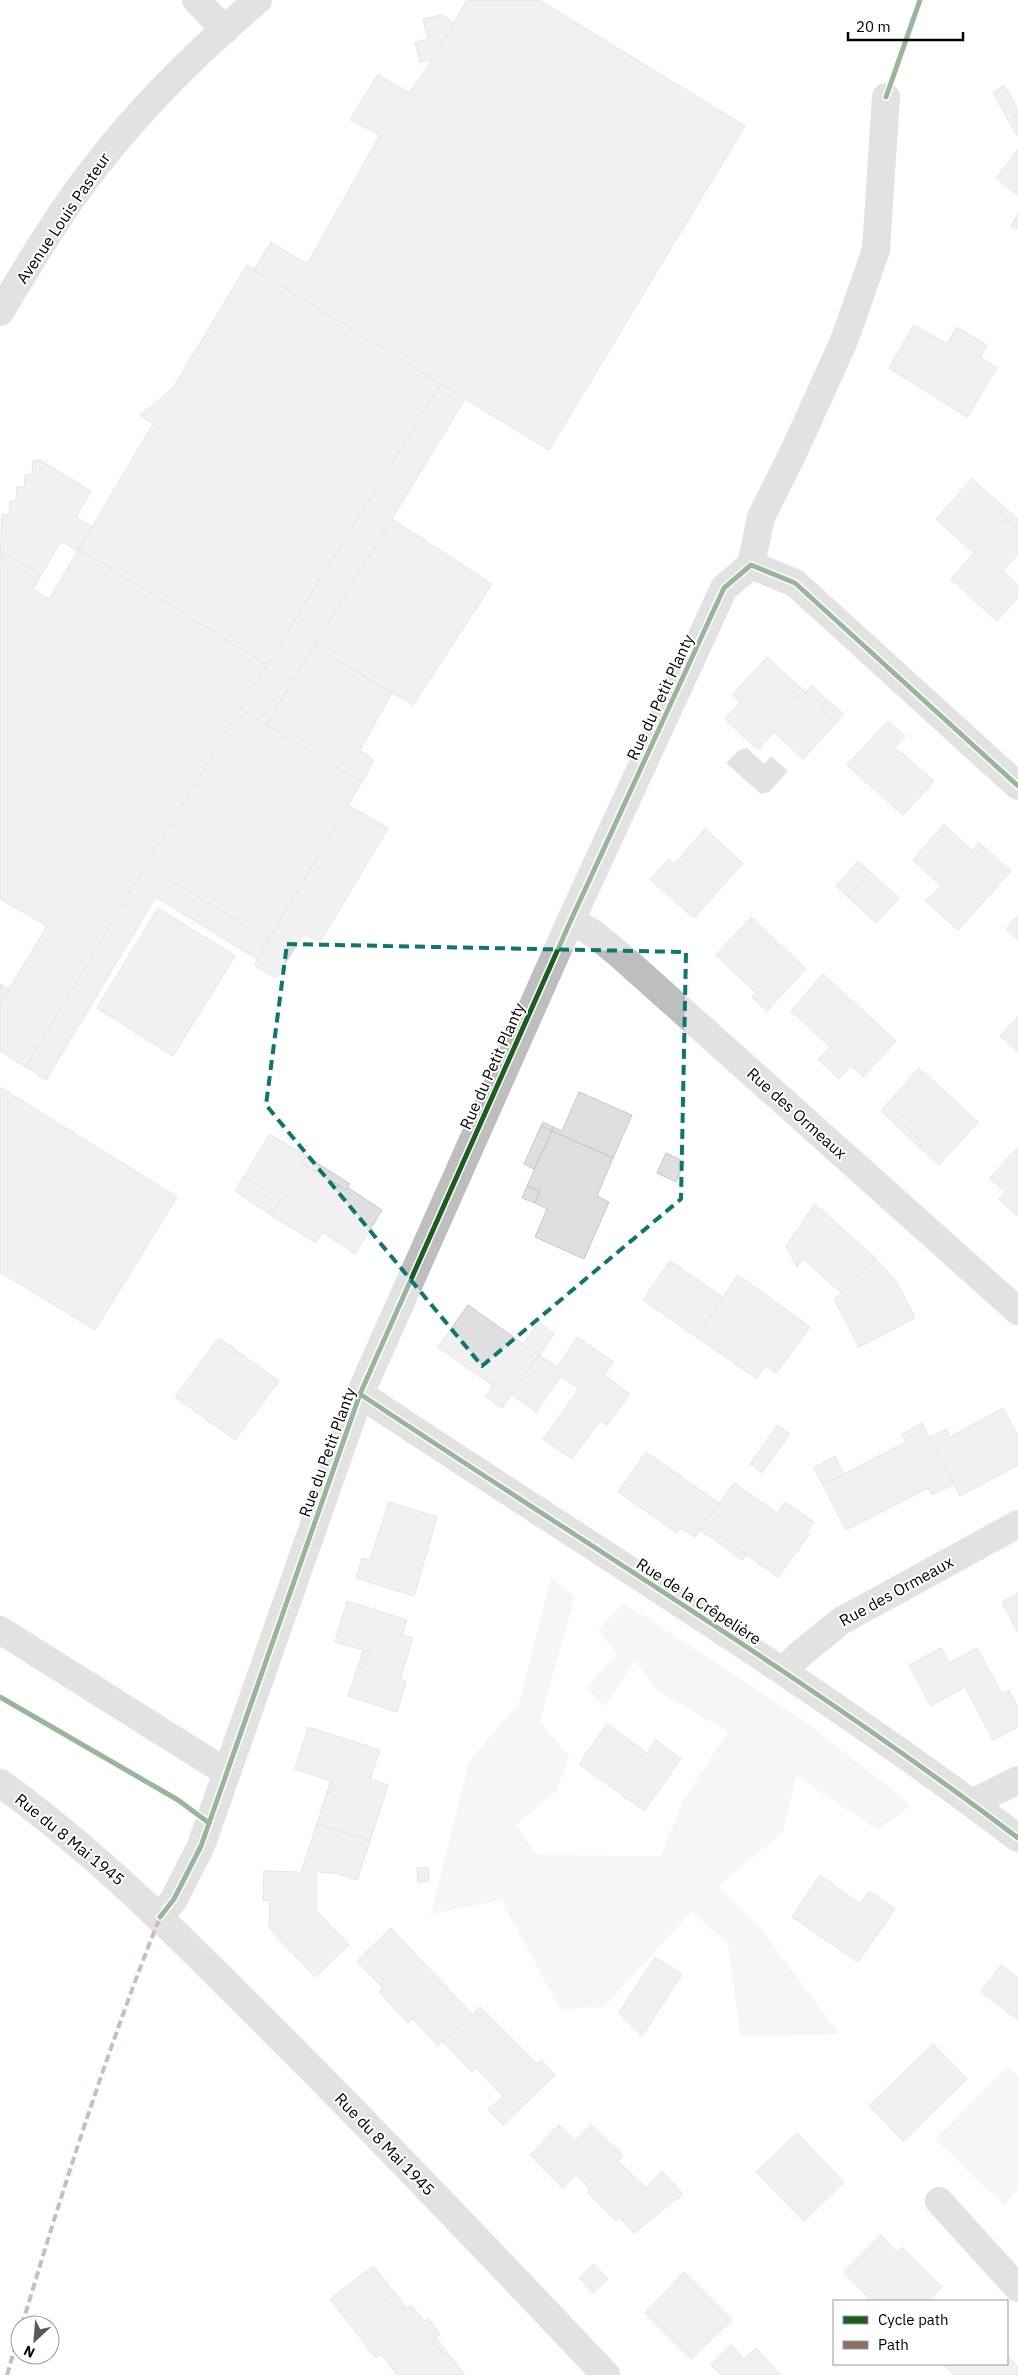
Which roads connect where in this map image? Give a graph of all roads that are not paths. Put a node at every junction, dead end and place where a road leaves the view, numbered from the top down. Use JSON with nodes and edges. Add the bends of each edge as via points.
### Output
{"nodes":[{"id":1,"x":196,"y":0,"type":"edge"},
{"id":2,"x":258,"y":0,"type":"edge"},
{"id":3,"x":225,"y":30,"type":"junction"},
{"id":4,"x":886,"y":97,"type":"dead end"},
{"id":5,"x":0,"y":312,"type":"edge"},
{"id":6,"x":751,"y":565,"type":"junction"},
{"id":7,"x":1018,"y":786,"type":"edge"},
{"id":8,"x":571,"y":920,"type":"junction"},
{"id":9,"x":1018,"y":1311,"type":"edge"},
{"id":10,"x":360,"y":1394,"type":"junction"},
{"id":11,"x":1018,"y":1524,"type":"edge"},
{"id":12,"x":0,"y":1630,"type":"edge"},
{"id":13,"x":783,"y":1672,"type":"junction"},
{"id":14,"x":226,"y":1772,"type":"junction"},
{"id":15,"x":1018,"y":1780,"type":"edge"},
{"id":16,"x":0,"y":1783,"type":"edge"},
{"id":17,"x":972,"y":1803,"type":"junction"},
{"id":18,"x":1018,"y":1838,"type":"edge"},
{"id":19,"x":160,"y":1917,"type":"junction"},
{"id":20,"x":939,"y":2201,"type":"dead end"},
{"id":21,"x":1018,"y":2288,"type":"edge"},
{"id":22,"x":606,"y":2375,"type":"edge"}],
"edges":[{"from":1,"to":3,"type":"street"},
{"from":2,"to":3,"type":"street","name":"Avenue Louis Pasteur"},
{"from":3,"to":5,"type":"street","name":"Avenue Louis Pasteur","via":[[160,91],[95,166],[41,244]]},
{"from":4,"to":6,"type":"street","via":[[876,250],[844,341],[761,517]]},
{"from":6,"to":7,"type":"street","via":[[795,583]]},
{"from":6,"to":8,"type":"street","name":"Rue du Petit Planty","via":[[724,588]]},
{"from":8,"to":9,"type":"street","name":"Rue des Ormeaux","via":[[621,956]]},
{"from":8,"to":10,"type":"street","name":"Rue du Petit Planty"},
{"from":10,"to":13,"type":"street","name":"Rue de la Crêpelière"},
{"from":10,"to":14,"type":"street","name":"Rue du Petit Planty"},
{"from":11,"to":13,"type":"street","name":"Rue des Ormeaux","via":[[841,1621],[798,1655]]},
{"from":12,"to":14,"type":"street"},
{"from":13,"to":17,"type":"street","name":"Rue de la Crêpelière"},
{"from":14,"to":19,"type":"street","name":"Rue du Petit Planty","via":[[201,1846],[174,1899]]},
{"from":15,"to":17,"type":"street"},
{"from":16,"to":19,"type":"street","name":"Rue du 8 Mai 1945","via":[[47,1817]]},
{"from":17,"to":18,"type":"street","name":"Rue de la Crêpelière"},
{"from":19,"to":22,"type":"street","name":"Rue du 8 Mai 1945","via":[[402,2160]]},
{"from":20,"to":21,"type":"street"}]}
